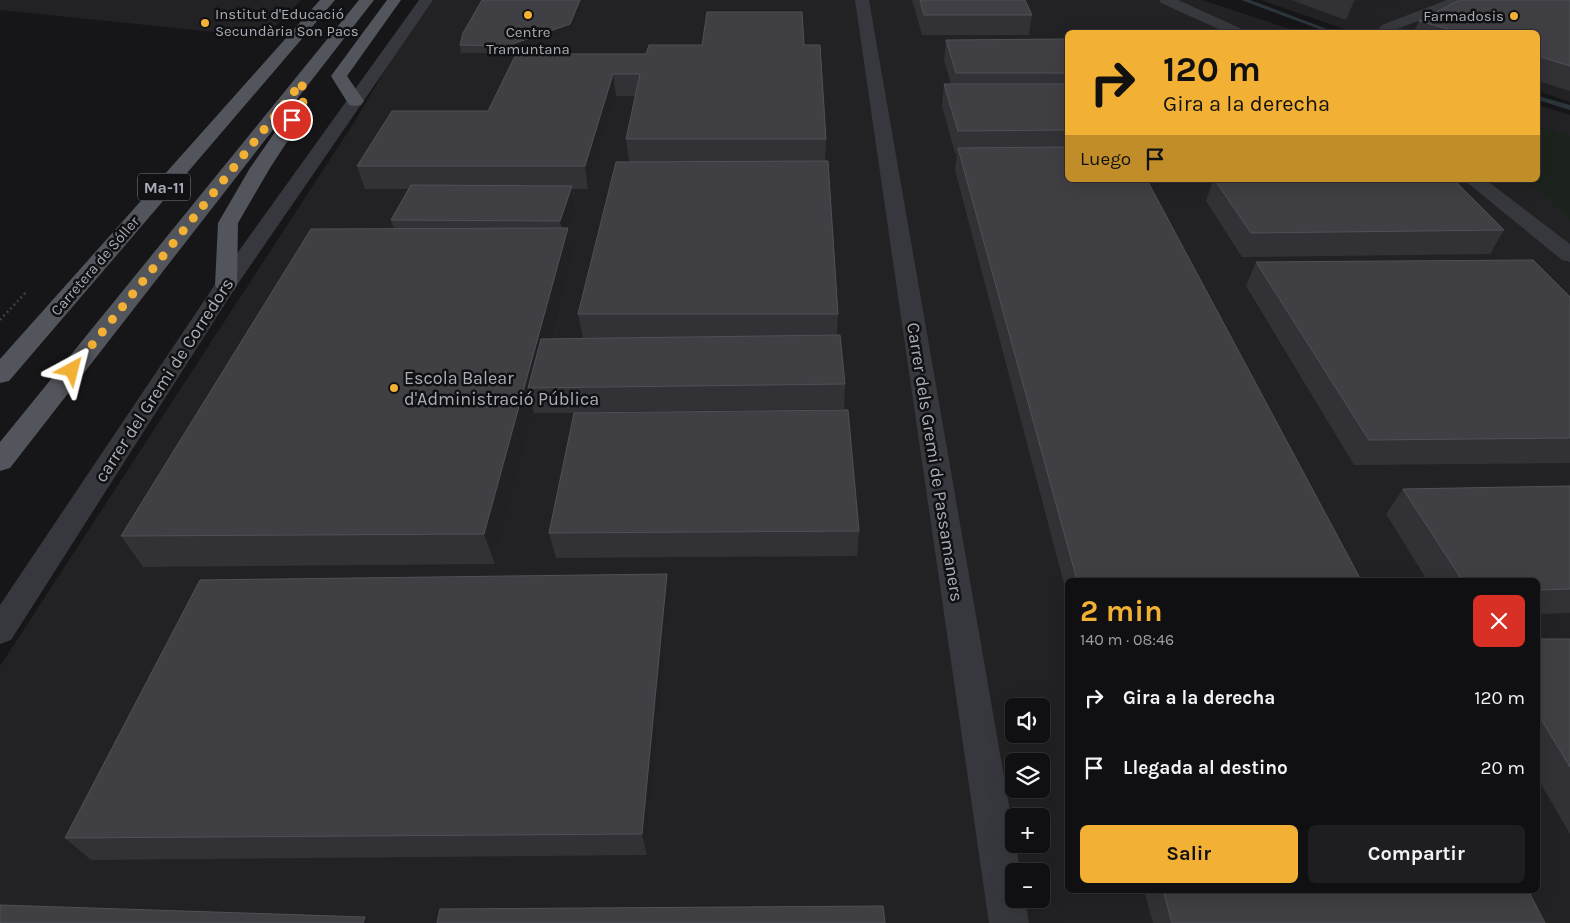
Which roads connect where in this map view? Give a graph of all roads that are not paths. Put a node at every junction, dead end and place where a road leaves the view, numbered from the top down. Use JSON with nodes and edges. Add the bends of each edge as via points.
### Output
{"nodes":[{"id":1,"x":328,"y":0,"type":"edge"},
{"id":2,"x":367,"y":0,"type":"edge"},
{"id":3,"x":394,"y":0,"type":"edge"},
{"id":4,"x":426,"y":0,"type":"edge"},
{"id":5,"x":862,"y":0,"type":"edge"},
{"id":6,"x":1166,"y":0,"type":"edge"},
{"id":7,"x":1460,"y":0,"type":"edge"},
{"id":8,"x":1387,"y":28,"type":"dead end"},
{"id":9,"x":1232,"y":30,"type":"edge"},
{"id":10,"x":302,"y":82,"type":"junction"},
{"id":11,"x":355,"y":101,"type":"junction"},
{"id":12,"x":1477,"y":182,"type":"edge"},
{"id":13,"x":1570,"y":256,"type":"edge"},
{"id":14,"x":226,"y":285,"type":"junction"},
{"id":15,"x":0,"y":375,"type":"edge"},
{"id":16,"x":0,"y":462,"type":"edge"},
{"id":17,"x":0,"y":631,"type":"edge"},
{"id":18,"x":1009,"y":923,"type":"edge"}],
"edges":[{"from":1,"to":15,"type":"main road","name":"Carretera de Sóller","number":"Ma-11"},
{"from":2,"to":10,"type":"main road","number":"Ma-11"},
{"from":3,"to":11,"type":"main road","via":[[339,76]]},
{"from":4,"to":11,"type":"street","name":"carrer del Gremi de Corredors"},
{"from":5,"to":18,"type":"street","name":"Carrer dels Gremi de Passamaners"},
{"from":6,"to":9,"type":"street"},
{"from":7,"to":8,"type":"street"},
{"from":10,"to":14,"type":"main road","via":[[303,105],[260,168],[228,224]]},
{"from":10,"to":16,"type":"main road","number":"Ma-11"},
{"from":11,"to":14,"type":"street","name":"carrer del Gremi de Corredors"},
{"from":12,"to":13,"type":"street"},
{"from":14,"to":17,"type":"street","name":"carrer del Gremi de Corredors"}]}
